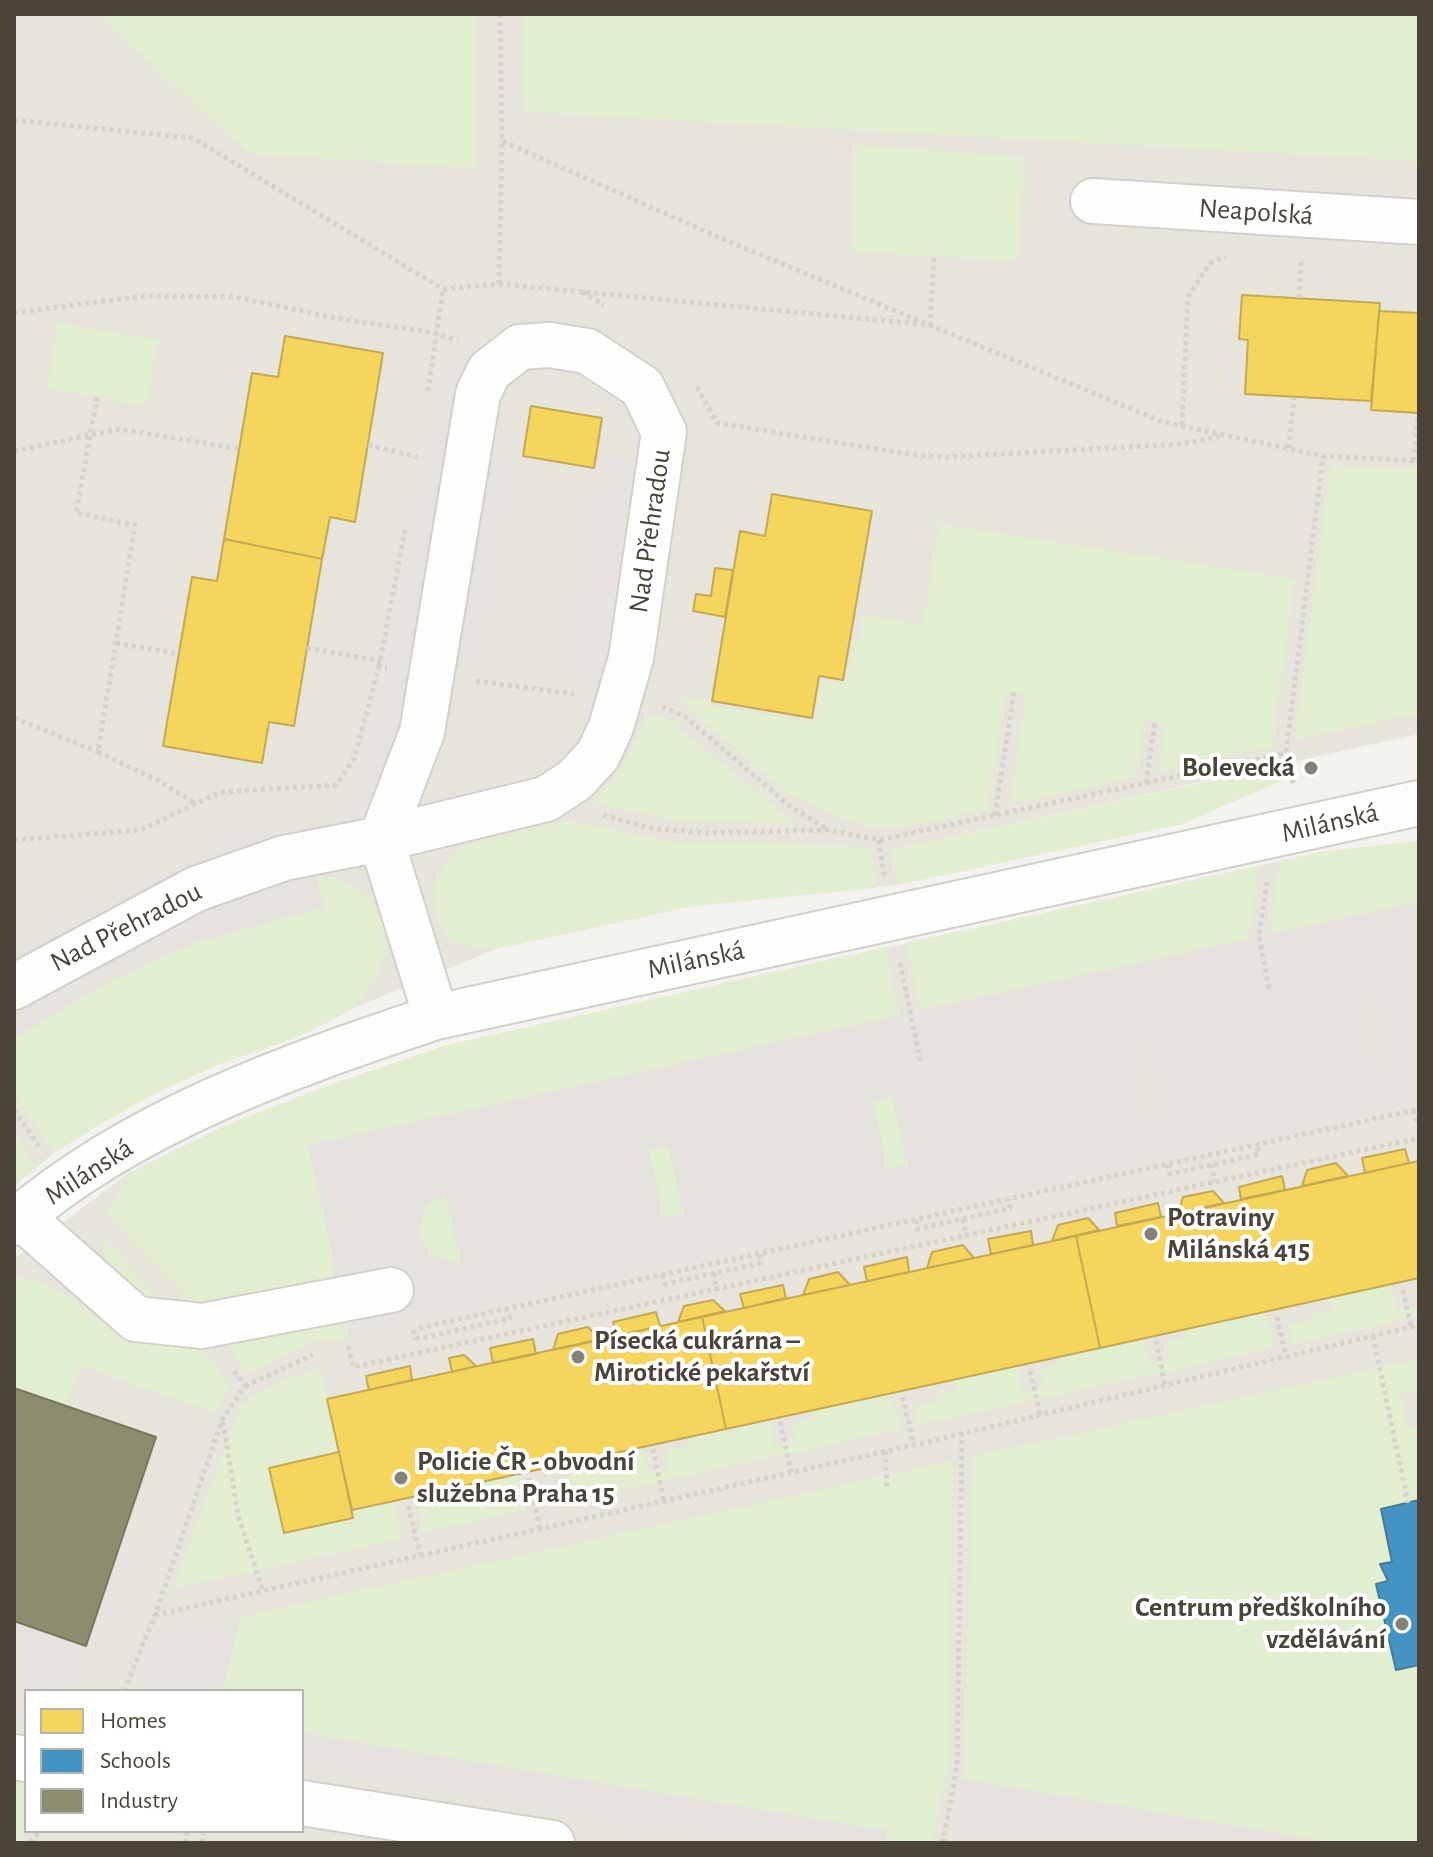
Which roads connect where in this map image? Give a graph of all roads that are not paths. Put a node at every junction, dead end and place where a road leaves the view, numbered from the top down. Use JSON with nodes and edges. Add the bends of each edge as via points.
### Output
{"nodes":[{"id":1,"x":1093,"y":201,"type":"dead end"},
{"id":2,"x":1419,"y":222,"type":"edge"},
{"id":3,"x":1419,"y":803,"type":"edge"},
{"id":4,"x":381,"y":839,"type":"junction"},
{"id":5,"x":14,"y":987,"type":"edge"},
{"id":6,"x":436,"y":1017,"type":"junction"},
{"id":7,"x":18,"y":1220,"type":"edge"},
{"id":8,"x":391,"y":1290,"type":"dead end"},
{"id":9,"x":304,"y":1803,"type":"edge"},
{"id":10,"x":552,"y":1843,"type":"edge"}],
"edges":[{"from":1,"to":2,"type":"street","name":"Neapolská"},
{"from":3,"to":6,"type":"street","name":"Milánská"},
{"from":4,"to":4,"type":"street","name":"Nad Přehradou","via":[[546,799],[575,780],[598,755],[611,727],[631,658],[664,432],[642,387],[587,351],[520,347],[489,371],[478,394],[422,732]]},
{"from":4,"to":5,"type":"street","name":"Nad Přehradou","via":[[284,858],[196,889]]},
{"from":4,"to":6,"type":"street"},
{"from":6,"to":7,"type":"street","name":"Milánská","via":[[284,1068],[128,1145]]},
{"from":7,"to":8,"type":"street","via":[[136,1319],[202,1326]]},
{"from":9,"to":10,"type":"street"}]}
